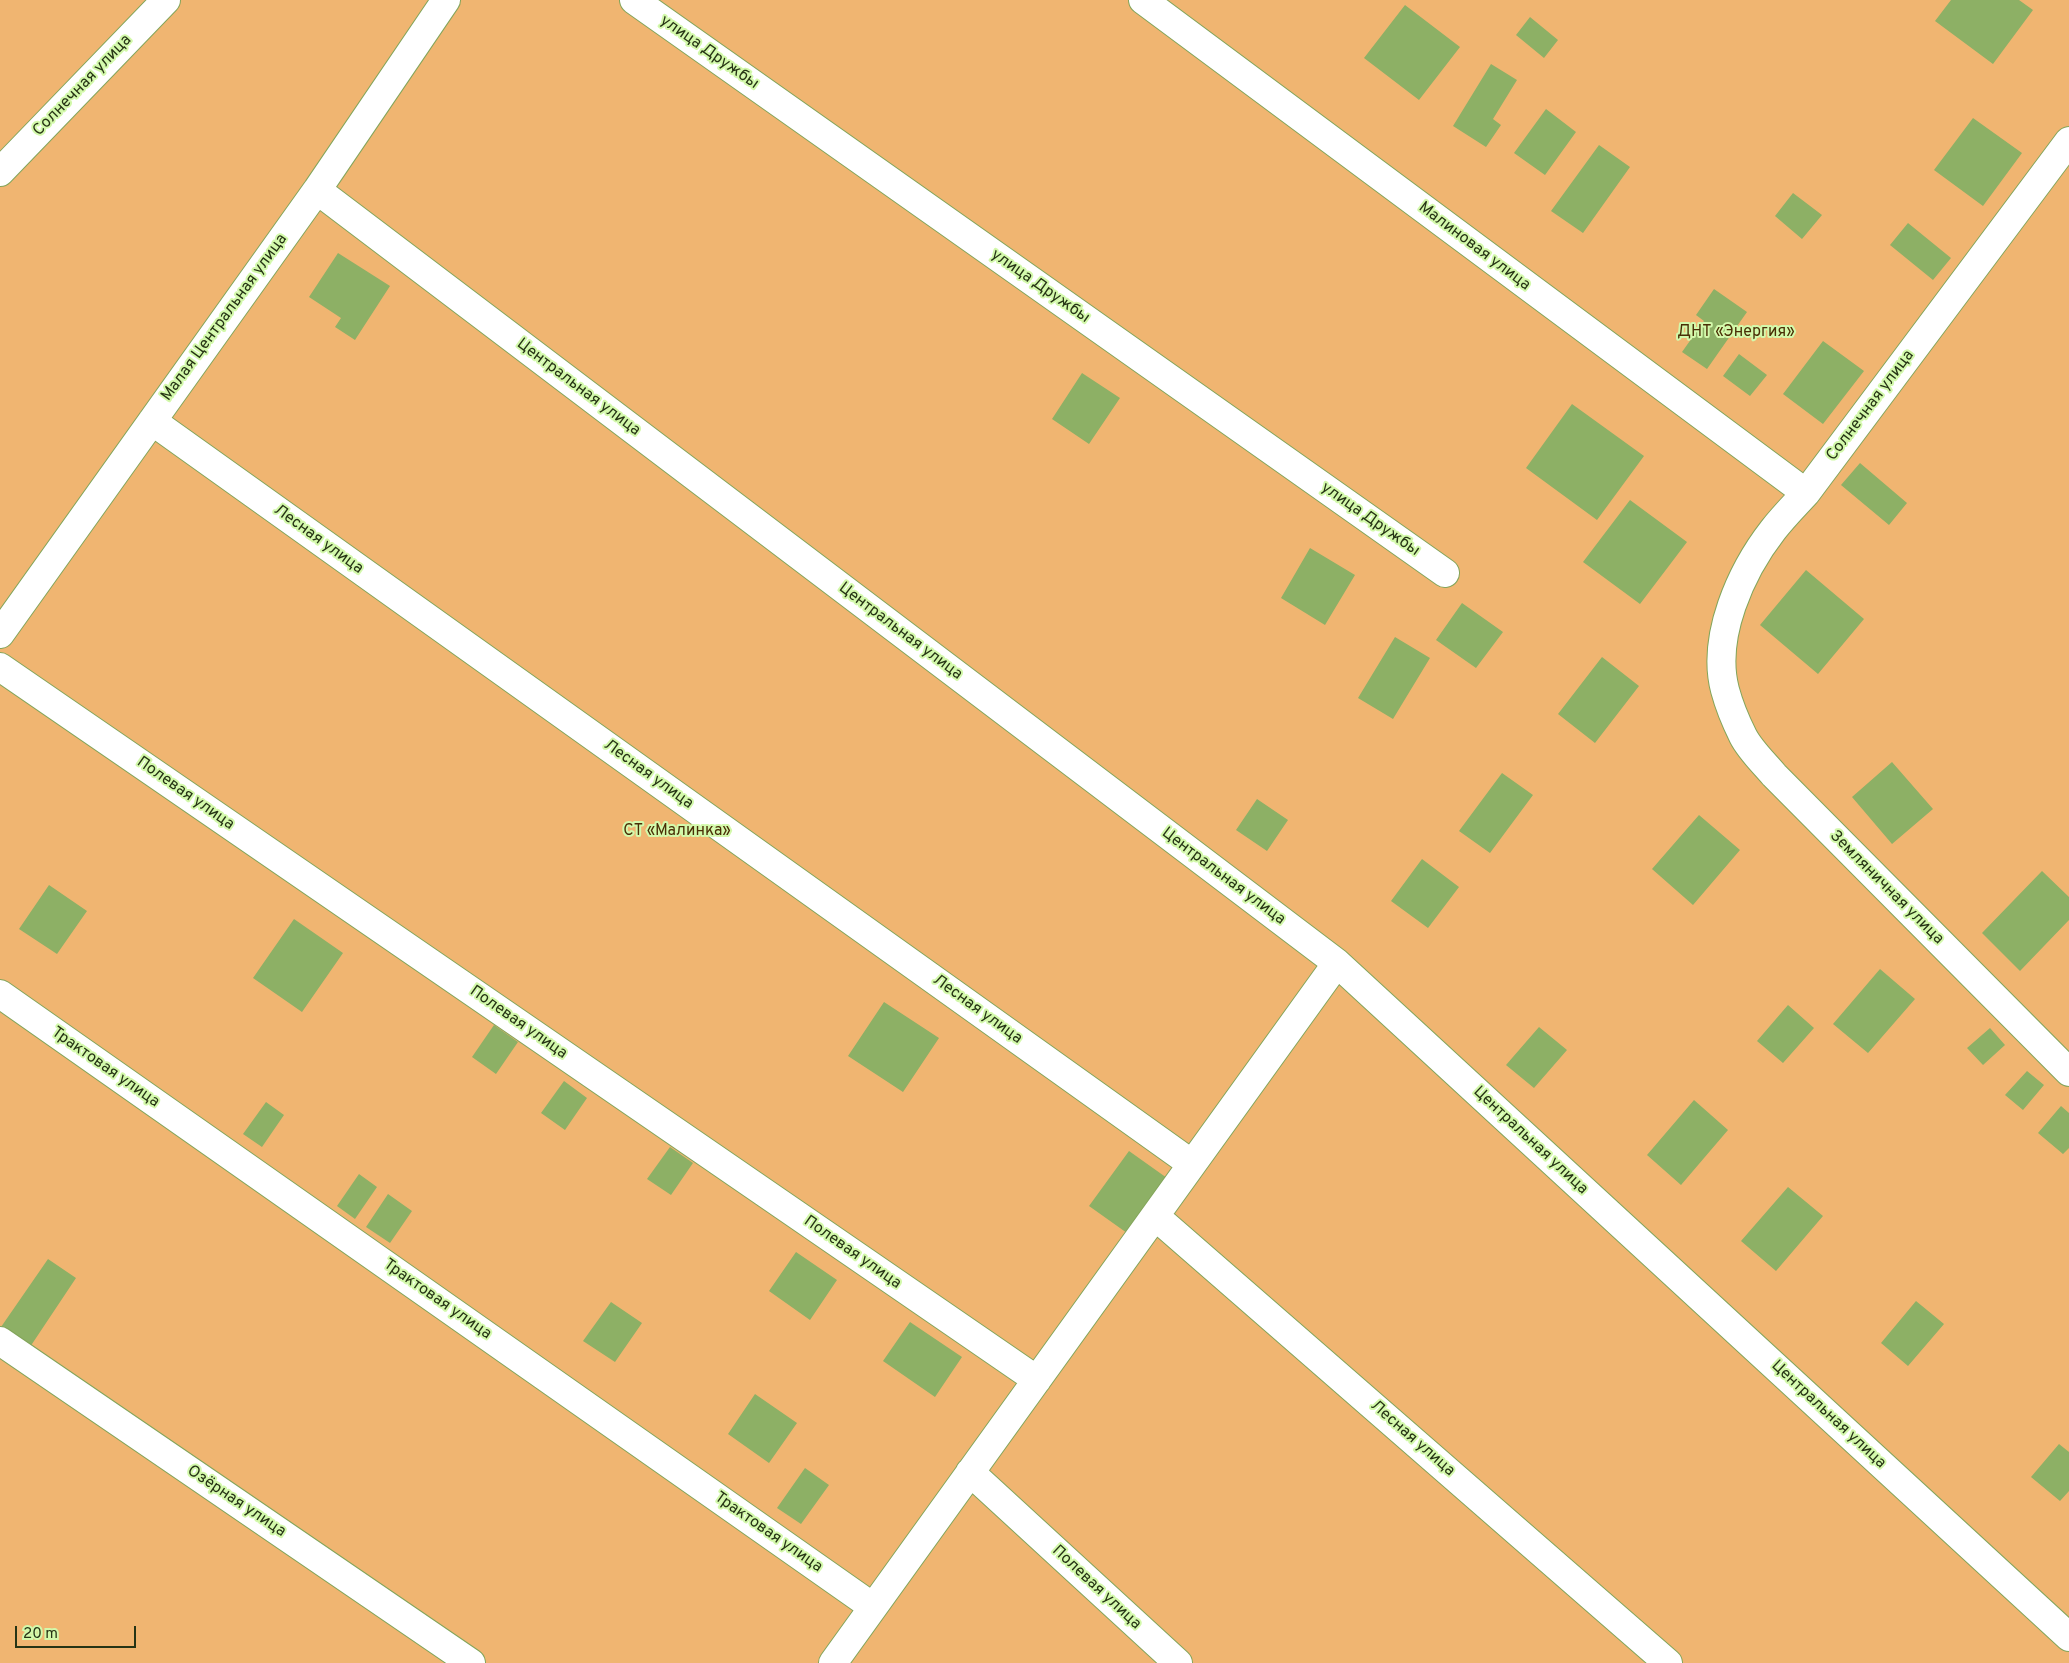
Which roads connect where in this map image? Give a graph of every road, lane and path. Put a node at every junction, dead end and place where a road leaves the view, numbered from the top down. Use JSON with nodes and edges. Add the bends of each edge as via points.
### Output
{"nodes":[{"id":1,"x":166,"y":0,"type":"edge"},
{"id":2,"x":446,"y":0,"type":"edge"},
{"id":3,"x":634,"y":0,"type":"edge"},
{"id":4,"x":1143,"y":0,"type":"edge"},
{"id":5,"x":2069,"y":141,"type":"edge"},
{"id":6,"x":0,"y":172,"type":"edge"},
{"id":7,"x":317,"y":190,"type":"junction"},
{"id":8,"x":152,"y":421,"type":"junction"},
{"id":9,"x":1806,"y":493,"type":"junction"},
{"id":10,"x":1445,"y":573,"type":"dead end"},
{"id":11,"x":0,"y":634,"type":"edge"},
{"id":12,"x":0,"y":667,"type":"edge"},
{"id":13,"x":1725,"y":689,"type":"joint"},
{"id":14,"x":1337,"y":963,"type":"junction"},
{"id":15,"x":0,"y":994,"type":"edge"},
{"id":16,"x":2069,"y":1072,"type":"edge"},
{"id":17,"x":1192,"y":1164,"type":"junction"},
{"id":18,"x":1155,"y":1216,"type":"junction"},
{"id":19,"x":0,"y":1341,"type":"edge"},
{"id":20,"x":1037,"y":1380,"type":"junction"},
{"id":21,"x":970,"y":1472,"type":"junction"},
{"id":22,"x":873,"y":1607,"type":"junction"},
{"id":23,"x":2069,"y":1637,"type":"edge"},
{"id":24,"x":471,"y":1663,"type":"edge"},
{"id":25,"x":833,"y":1663,"type":"edge"},
{"id":26,"x":1178,"y":1663,"type":"edge"},
{"id":27,"x":1668,"y":1663,"type":"edge"}],
"edges":[{"from":1,"to":6,"type":"street","name":"Солнечная улица"},
{"from":2,"to":7,"type":"street","name":"Малая Центральная улица"},
{"from":3,"to":10,"type":"street","name":"улица Дружбы"},
{"from":4,"to":9,"type":"street","name":"Малиновая улица"},
{"from":5,"to":9,"type":"street","name":"Солнечная улица"},
{"from":7,"to":8,"type":"street","name":"Малая Центральная улица"},
{"from":7,"to":14,"type":"street","name":"Центральная улица"},
{"from":8,"to":11,"type":"street","name":"Малая Центральная улица"},
{"from":8,"to":17,"type":"street","name":"Лесная улица"},
{"from":9,"to":13,"type":"street","name":"Солнечная улица","via":[[1773,530],[1739,588],[1727,618],[1722,658]]},
{"from":12,"to":20,"type":"street","name":"Полевая улица"},
{"from":13,"to":16,"type":"street","name":"Земляничная улица","via":[[1744,738],[1774,775]]},
{"from":14,"to":17,"type":"street"},
{"from":14,"to":23,"type":"street","name":"Центральная улица"},
{"from":15,"to":22,"type":"street","name":"Трактовая улица"},
{"from":17,"to":18,"type":"street"},
{"from":18,"to":20,"type":"street"},
{"from":18,"to":27,"type":"street","name":"Лесная улица"},
{"from":19,"to":24,"type":"street","name":"Озёрная улица"},
{"from":20,"to":21,"type":"street"},
{"from":21,"to":22,"type":"street"},
{"from":21,"to":26,"type":"street","name":"Полевая улица"},
{"from":22,"to":25,"type":"street"}]}
